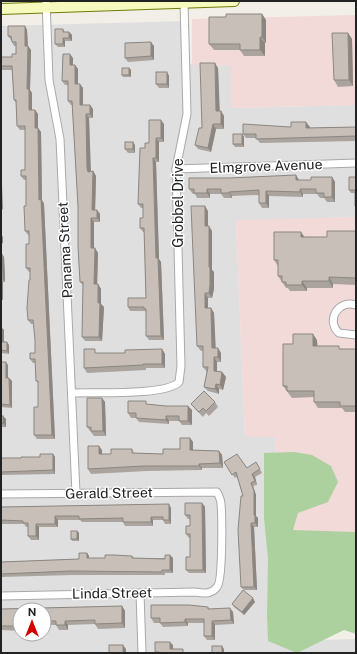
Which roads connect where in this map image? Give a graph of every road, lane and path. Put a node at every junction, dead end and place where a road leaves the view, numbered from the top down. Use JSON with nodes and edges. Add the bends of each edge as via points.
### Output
{"nodes":[{"id":1,"x":234,"y":1,"type":"edge"},
{"id":2,"x":184,"y":2,"type":"junction"},
{"id":3,"x":115,"y":3,"type":"edge"},
{"id":4,"x":46,"y":4,"type":"edge"},
{"id":5,"x":1,"y":9,"type":"edge"},
{"id":6,"x":356,"y":163,"type":"edge"},
{"id":7,"x":176,"y":169,"type":"junction"},
{"id":8,"x":356,"y":305,"type":"edge"},
{"id":9,"x":356,"y":336,"type":"edge"},
{"id":10,"x":72,"y":393,"type":"junction"},
{"id":11,"x":76,"y":493,"type":"junction"},
{"id":12,"x":1,"y":494,"type":"edge"},
{"id":13,"x":220,"y":584,"type":"joint"},
{"id":14,"x":140,"y":593,"type":"junction"},
{"id":15,"x":1,"y":596,"type":"edge"},
{"id":16,"x":142,"y":653,"type":"edge"}],
"edges":[{"from":1,"to":2,"type":"main road"},
{"from":2,"to":3,"type":"main road"},
{"from":2,"to":7,"type":"street","name":"Grobbel Drive","via":[[187,114]]},
{"from":3,"to":4,"type":"main road"},
{"from":4,"to":5,"type":"main road"},
{"from":4,"to":10,"type":"street","name":"Panama Street","via":[[50,91],[60,139]]},
{"from":6,"to":7,"type":"street","name":"Elmgrove Avenue"},
{"from":7,"to":10,"type":"street","name":"Grobbel Drive","via":[[181,366],[179,382],[171,388],[150,391]]},
{"from":8,"to":9,"type":"street","via":[[340,306],[334,318],[335,328],[339,333]]},
{"from":10,"to":11,"type":"street","name":"Panama Street"},
{"from":11,"to":12,"type":"street","name":"Gerald Street"},
{"from":11,"to":13,"type":"street","name":"Gerald Street","via":[[217,492],[221,503]]},
{"from":13,"to":14,"type":"street","name":"Linda Street","via":[[211,592],[203,593]]},
{"from":14,"to":15,"type":"street","name":"Linda Street"},
{"from":14,"to":16,"type":"street"}]}
